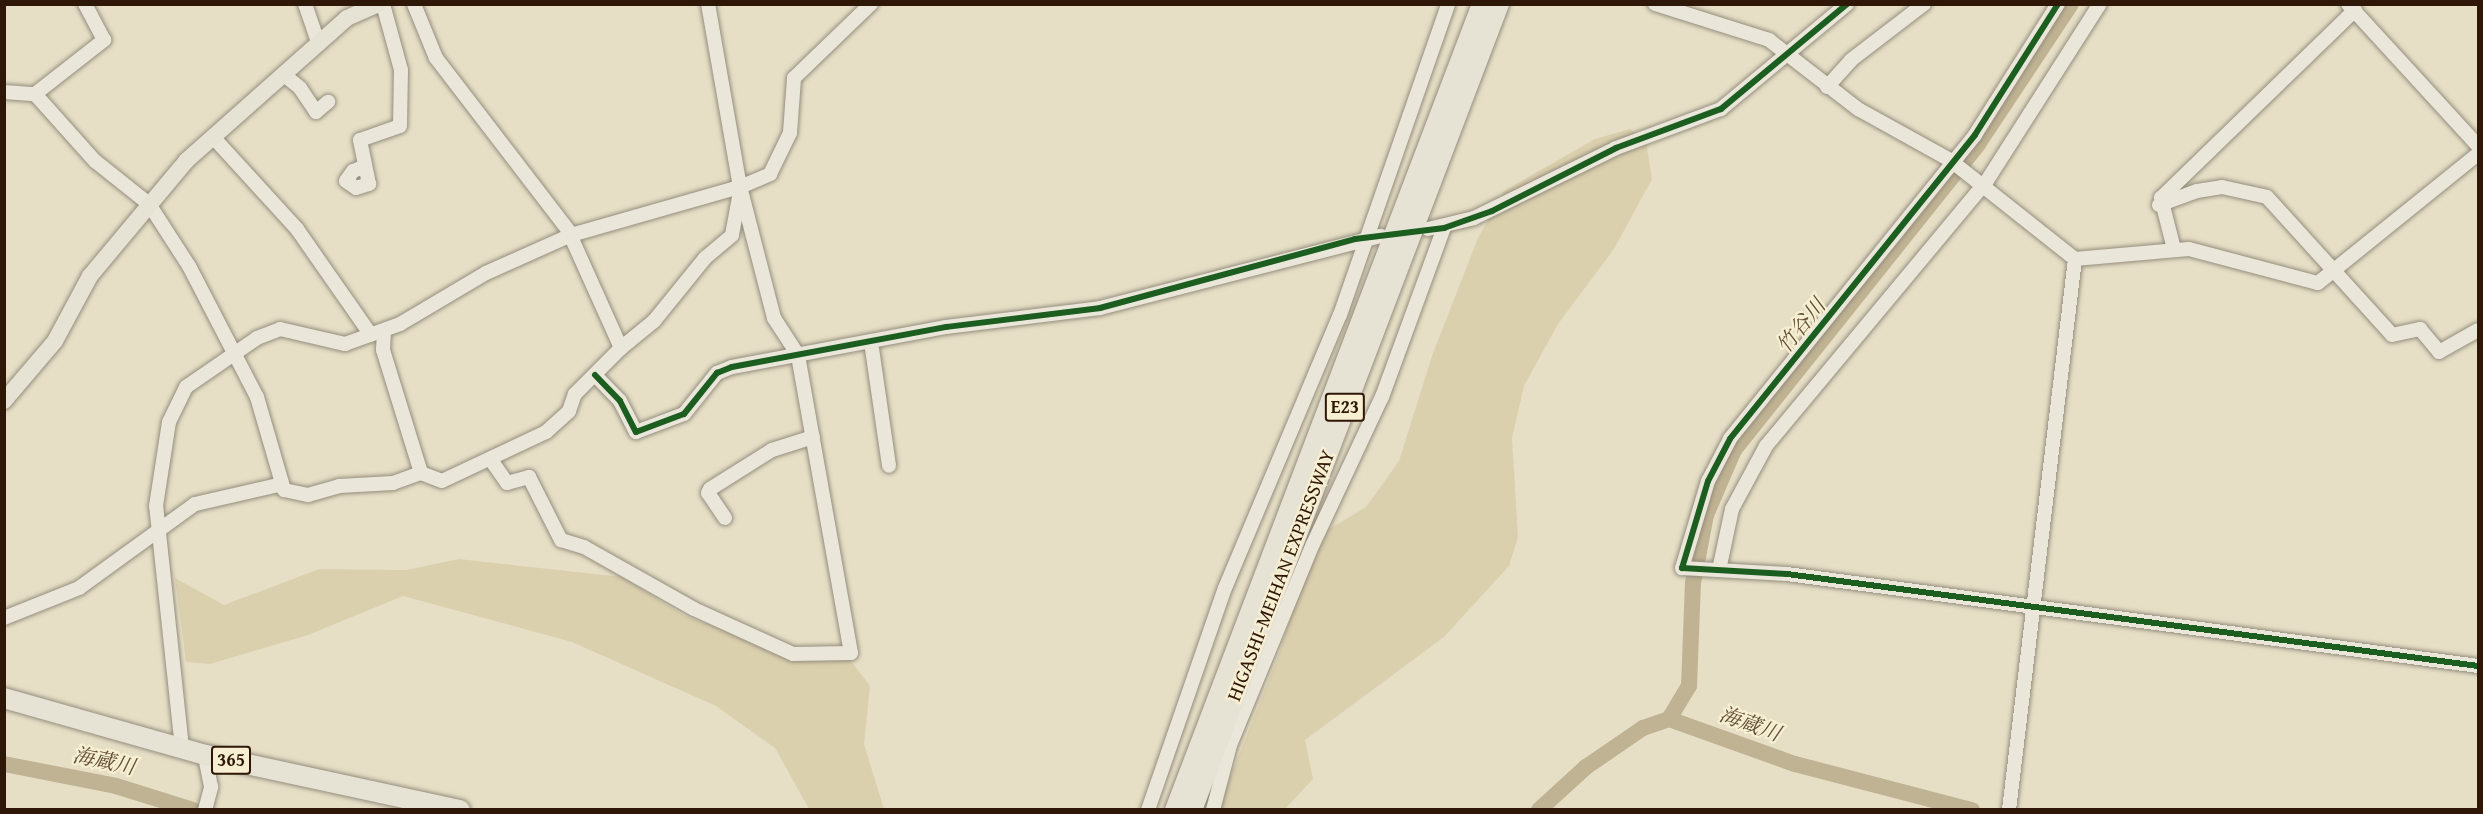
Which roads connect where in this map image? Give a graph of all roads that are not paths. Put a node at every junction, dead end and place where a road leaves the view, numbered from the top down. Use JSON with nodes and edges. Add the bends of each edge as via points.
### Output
{"nodes":[{"id":1,"x":85,"y":4,"type":"edge"},
{"id":2,"x":305,"y":4,"type":"edge"},
{"id":3,"x":378,"y":4,"type":"edge"},
{"id":4,"x":383,"y":4,"type":"edge"},
{"id":5,"x":414,"y":4,"type":"edge"},
{"id":6,"x":708,"y":4,"type":"edge"},
{"id":7,"x":871,"y":4,"type":"edge"},
{"id":8,"x":1448,"y":4,"type":"edge"},
{"id":9,"x":1482,"y":4,"type":"edge"},
{"id":10,"x":1499,"y":4,"type":"edge"},
{"id":11,"x":1846,"y":4,"type":"edge"},
{"id":12,"x":1924,"y":4,"type":"edge"},
{"id":13,"x":2058,"y":4,"type":"edge"},
{"id":14,"x":2100,"y":4,"type":"edge"},
{"id":15,"x":1662,"y":5,"type":"edge"},
{"id":16,"x":2352,"y":7,"type":"edge"},
{"id":17,"x":318,"y":42,"type":"junction"},
{"id":18,"x":1787,"y":52,"type":"junction"},
{"id":19,"x":283,"y":74,"type":"junction"},
{"id":20,"x":1827,"y":87,"type":"junction"},
{"id":21,"x":4,"y":92,"type":"edge"},
{"id":22,"x":35,"y":94,"type":"junction"},
{"id":23,"x":328,"y":102,"type":"dead end"},
{"id":24,"x":213,"y":137,"type":"junction"},
{"id":25,"x":2478,"y":146,"type":"edge"},
{"id":26,"x":2478,"y":154,"type":"edge"},
{"id":27,"x":1952,"y":163,"type":"junction"},
{"id":28,"x":365,"y":166,"type":"dead end"},
{"id":29,"x":1980,"y":186,"type":"junction"},
{"id":30,"x":740,"y":187,"type":"junction"},
{"id":31,"x":149,"y":204,"type":"junction"},
{"id":32,"x":2159,"y":205,"type":"junction"},
{"id":33,"x":1444,"y":228,"type":"junction"},
{"id":34,"x":1428,"y":229,"type":"dead end"},
{"id":35,"x":571,"y":235,"type":"junction"},
{"id":36,"x":1374,"y":236,"type":"junction"},
{"id":37,"x":2174,"y":249,"type":"junction"},
{"id":38,"x":2075,"y":259,"type":"junction"},
{"id":39,"x":2333,"y":271,"type":"junction"},
{"id":40,"x":2478,"y":330,"type":"edge"},
{"id":41,"x":378,"y":333,"type":"junction"},
{"id":42,"x":871,"y":342,"type":"junction"},
{"id":43,"x":621,"y":348,"type":"junction"},
{"id":44,"x":233,"y":353,"type":"junction"},
{"id":45,"x":798,"y":355,"type":"junction"},
{"id":46,"x":595,"y":375,"type":"junction"},
{"id":47,"x":4,"y":401,"type":"edge"},
{"id":48,"x":813,"y":437,"type":"junction"},
{"id":49,"x":491,"y":460,"type":"junction"},
{"id":50,"x":889,"y":466,"type":"dead end"},
{"id":51,"x":421,"y":473,"type":"junction"},
{"id":52,"x":282,"y":484,"type":"junction"},
{"id":53,"x":725,"y":518,"type":"dead end"},
{"id":54,"x":156,"y":534,"type":"junction"},
{"id":55,"x":1718,"y":570,"type":"junction"},
{"id":56,"x":2032,"y":606,"type":"junction"},
{"id":57,"x":4,"y":618,"type":"edge"},
{"id":58,"x":2478,"y":666,"type":"edge"},
{"id":59,"x":4,"y":698,"type":"edge"},
{"id":60,"x":182,"y":748,"type":"junction"},
{"id":61,"x":206,"y":758,"type":"junction"},
{"id":62,"x":205,"y":810,"type":"edge"},
{"id":63,"x":460,"y":810,"type":"edge"},
{"id":64,"x":1148,"y":810,"type":"edge"},
{"id":65,"x":1175,"y":810,"type":"edge"},
{"id":66,"x":1192,"y":810,"type":"edge"},
{"id":67,"x":1213,"y":810,"type":"edge"},
{"id":68,"x":2009,"y":810,"type":"edge"}],
"edges":[{"from":1,"to":22,"type":"street","via":[[104,40]]},
{"from":2,"to":17,"type":"street"},
{"from":3,"to":17,"type":"main road","via":[[347,18]]},
{"from":4,"to":28,"type":"street","via":[[401,70],[400,126],[360,140]]},
{"from":5,"to":35,"type":"street","via":[[436,58]]},
{"from":6,"to":30,"type":"street"},
{"from":7,"to":30,"type":"street","via":[[794,78],[790,133],[778,164]]},
{"from":8,"to":36,"type":"street"},
{"from":9,"to":65,"type":"highway","name":"HIGASHI-MEIHAN EXPRESSWAY","number":"E23"},
{"from":10,"to":66,"type":"highway","name":"HIGASHI-MEIHAN EXPRESSWAY","number":"E23"},
{"from":11,"to":18,"type":"street"},
{"from":12,"to":20,"type":"street","via":[[1851,60]]},
{"from":13,"to":27,"type":"street","via":[[2004,94]]},
{"from":14,"to":29,"type":"street"},
{"from":15,"to":18,"type":"street","via":[[1746,30]]},
{"from":16,"to":25,"type":"street"},
{"from":16,"to":32,"type":"street","via":[[2161,198]]},
{"from":17,"to":19,"type":"main road"},
{"from":18,"to":20,"type":"street"},
{"from":18,"to":33,"type":"street","via":[[1743,92],[1706,117],[1616,148],[1492,211]]},
{"from":19,"to":23,"type":"street","via":[[316,112]]},
{"from":19,"to":24,"type":"main road"},
{"from":20,"to":27,"type":"street"},
{"from":21,"to":22,"type":"street"},
{"from":22,"to":31,"type":"street","via":[[95,161]]},
{"from":24,"to":31,"type":"main road"},
{"from":24,"to":41,"type":"street","via":[[297,229]]},
{"from":26,"to":39,"type":"street"},
{"from":27,"to":29,"type":"street"},
{"from":27,"to":55,"type":"street","via":[[1730,439],[1691,526],[1685,568]]},
{"from":29,"to":38,"type":"street"},
{"from":29,"to":55,"type":"street","via":[[1766,446],[1732,509]]},
{"from":30,"to":35,"type":"street"},
{"from":30,"to":43,"type":"street","via":[[732,235],[705,258],[654,321]]},
{"from":30,"to":45,"type":"street","via":[[774,318]]},
{"from":31,"to":44,"type":"street","via":[[189,266]]},
{"from":31,"to":47,"type":"main road","via":[[90,276],[55,341]]},
{"from":32,"to":37,"type":"street"},
{"from":32,"to":39,"type":"street","via":[[2197,191],[2222,187],[2266,197]]},
{"from":33,"to":34,"type":"street"},
{"from":33,"to":67,"type":"street","via":[[1383,397],[1313,544],[1230,745]]},
{"from":35,"to":41,"type":"street","via":[[486,273]]},
{"from":35,"to":43,"type":"street"},
{"from":36,"to":42,"type":"street","via":[[1100,308]]},
{"from":36,"to":64,"type":"street","via":[[1225,588]]},
{"from":37,"to":38,"type":"street"},
{"from":37,"to":39,"type":"street","via":[[2217,254],[2304,282],[2318,283]]},
{"from":38,"to":56,"type":"street"},
{"from":39,"to":40,"type":"street","via":[[2392,335],[2420,329],[2439,352]]},
{"from":41,"to":44,"type":"street","via":[[339,344],[280,329]]},
{"from":41,"to":51,"type":"street"},
{"from":42,"to":45,"type":"street"},
{"from":42,"to":50,"type":"street"},
{"from":43,"to":46,"type":"street"},
{"from":44,"to":52,"type":"street","via":[[266,416]]},
{"from":44,"to":54,"type":"street","via":[[186,387],[174,406],[165,438]]},
{"from":45,"to":46,"type":"street","via":[[717,373],[684,414],[636,432],[620,401]]},
{"from":45,"to":48,"type":"street"},
{"from":46,"to":49,"type":"street","via":[[575,394],[564,417],[546,432]]},
{"from":48,"to":49,"type":"street","via":[[851,653],[793,654],[694,609],[584,547],[561,540],[529,477],[507,483]]},
{"from":48,"to":53,"type":"street","via":[[772,450],[710,489]]},
{"from":49,"to":51,"type":"street","via":[[442,481]]},
{"from":51,"to":52,"type":"street","via":[[393,483],[339,486],[308,495],[291,494]]},
{"from":52,"to":54,"type":"street","via":[[201,501]]},
{"from":54,"to":57,"type":"street","via":[[79,588]]},
{"from":54,"to":60,"type":"street"},
{"from":55,"to":56,"type":"street"},
{"from":56,"to":58,"type":"street"},
{"from":56,"to":68,"type":"street"},
{"from":59,"to":60,"type":"highway","number":"365"},
{"from":60,"to":61,"type":"highway","number":"365"},
{"from":61,"to":62,"type":"street","via":[[211,787]]},
{"from":61,"to":63,"type":"highway","number":"365"}]}
